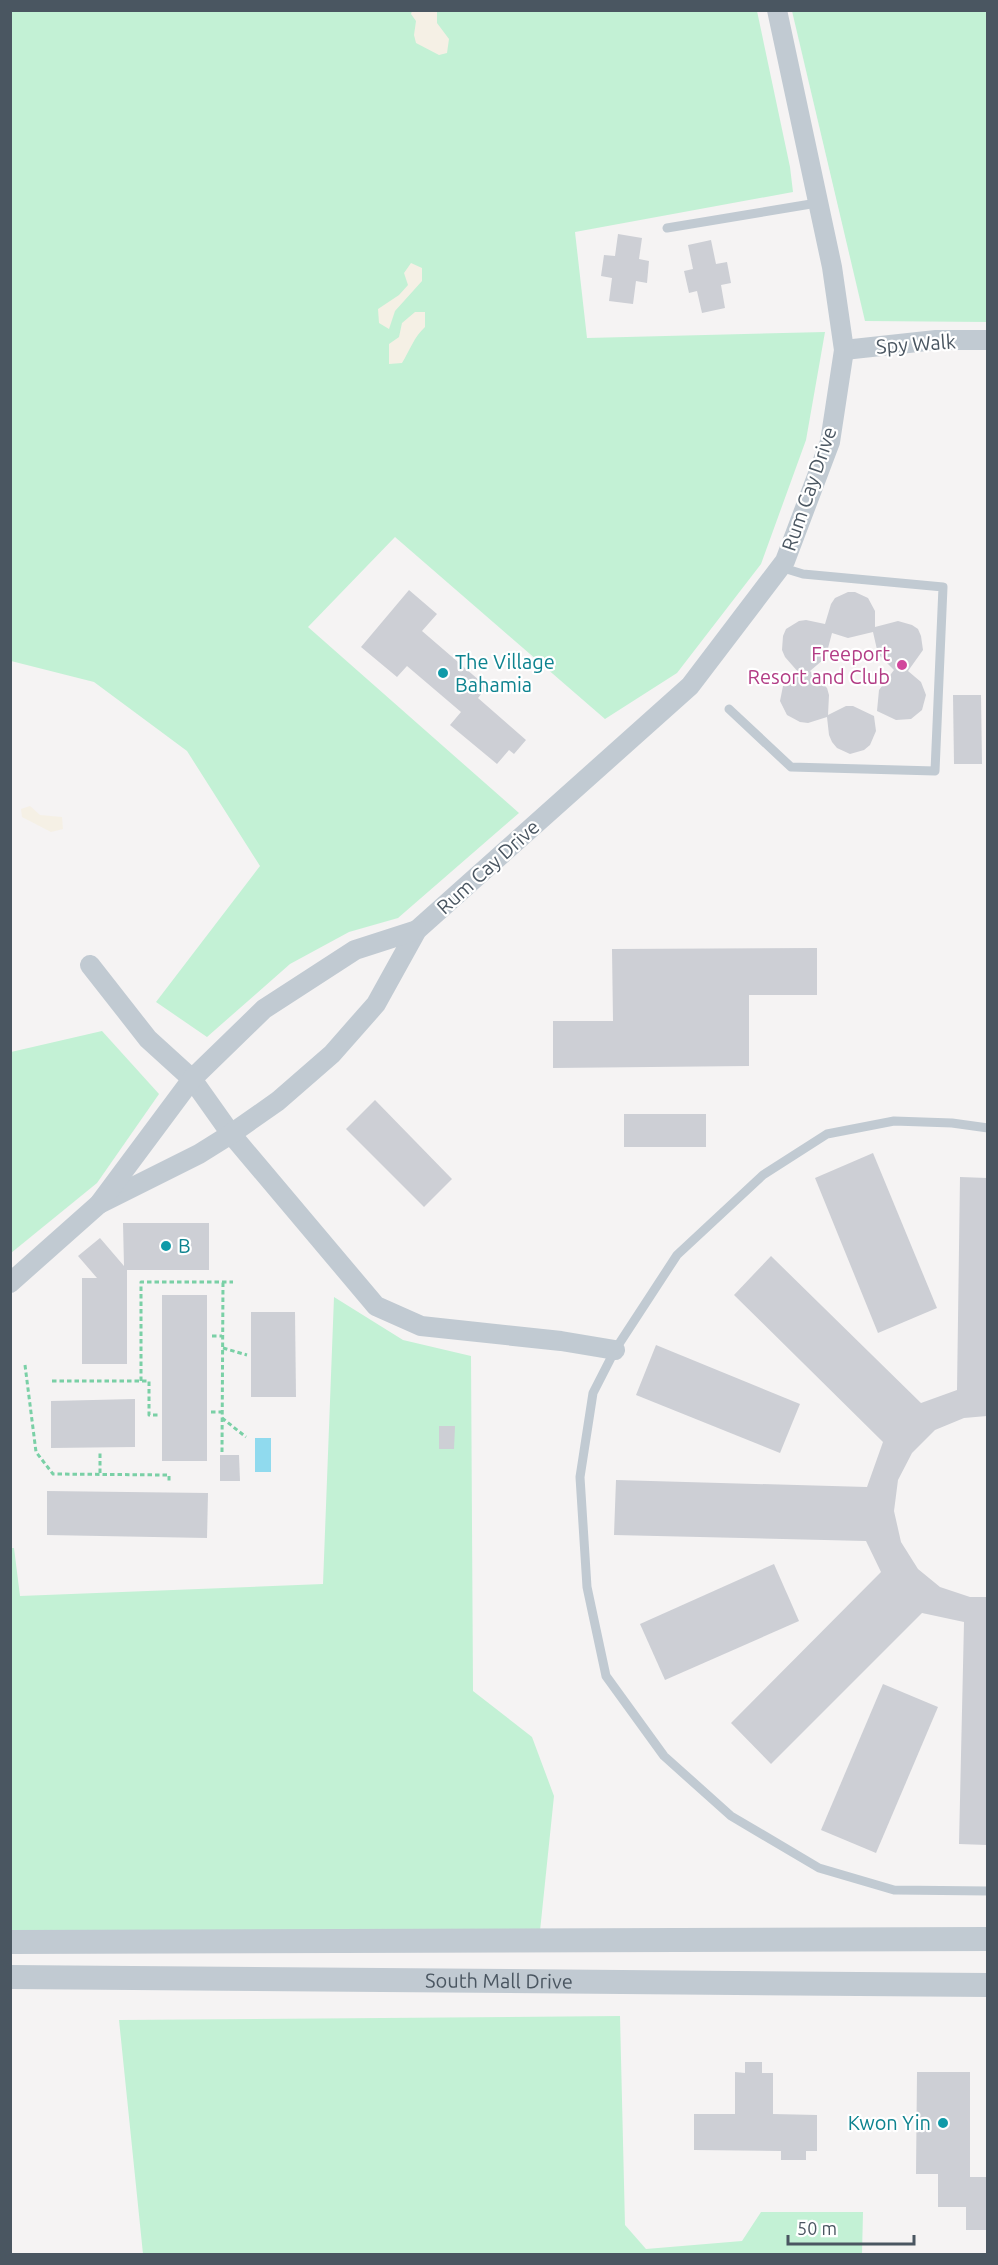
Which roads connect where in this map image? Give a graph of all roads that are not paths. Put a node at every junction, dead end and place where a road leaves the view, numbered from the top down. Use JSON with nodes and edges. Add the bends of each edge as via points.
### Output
{"nodes":[{"id":1,"x":777,"y":10,"type":"edge"},
{"id":2,"x":817,"y":203,"type":"junction"},
{"id":3,"x":667,"y":228,"type":"dead end"},
{"id":4,"x":987,"y":340,"type":"edge"},
{"id":5,"x":844,"y":350,"type":"junction"},
{"id":6,"x":780,"y":567,"type":"junction"},
{"id":7,"x":729,"y":710,"type":"dead end"},
{"id":8,"x":417,"y":930,"type":"junction"},
{"id":9,"x":90,"y":965,"type":"dead end"},
{"id":10,"x":192,"y":1079,"type":"junction"},
{"id":11,"x":987,"y":1128,"type":"edge"},
{"id":12,"x":231,"y":1134,"type":"junction"},
{"id":13,"x":99,"y":1204,"type":"junction"},
{"id":14,"x":10,"y":1283,"type":"edge"},
{"id":15,"x":615,"y":1350,"type":"junction"},
{"id":16,"x":987,"y":1891,"type":"edge"},
{"id":17,"x":987,"y":1939,"type":"edge"},
{"id":18,"x":10,"y":1942,"type":"edge"},
{"id":19,"x":10,"y":1977,"type":"edge"},
{"id":20,"x":987,"y":1985,"type":"edge"}],
"edges":[{"from":1,"to":2,"type":"street","name":"Rum Cay Drive"},
{"from":2,"to":3,"type":"lane"},
{"from":2,"to":5,"type":"street","name":"Rum Cay Drive","via":[[832,267]]},
{"from":4,"to":5,"type":"street","name":"Spy Walk","via":[[936,340]]},
{"from":5,"to":6,"type":"street","name":"Rum Cay Drive","via":[[830,442]]},
{"from":6,"to":7,"type":"lane","via":[[803,574],[943,587],[935,771],[791,767]]},
{"from":6,"to":8,"type":"street","name":"Rum Cay Drive","via":[[690,686]]},
{"from":8,"to":10,"type":"street","name":"Rum Cay Drive","via":[[355,950],[264,1009]]},
{"from":8,"to":12,"type":"street","name":"Rum Cay Drive","via":[[376,1004],[332,1054],[278,1101]]},
{"from":9,"to":10,"type":"street","via":[[148,1038]]},
{"from":10,"to":12,"type":"street"},
{"from":10,"to":13,"type":"street","name":"Rum Cay Drive"},
{"from":11,"to":15,"type":"lane","via":[[894,1121],[827,1134],[763,1175],[677,1254]]},
{"from":12,"to":13,"type":"street","name":"Rum Cay Drive","via":[[200,1154]]},
{"from":12,"to":15,"type":"street","via":[[376,1306],[421,1326]]},
{"from":13,"to":14,"type":"street","name":"Rum Cay Drive"},
{"from":15,"to":16,"type":"lane","via":[[593,1393],[580,1477],[587,1587],[606,1676],[664,1756],[731,1816],[819,1868],[894,1890]]},
{"from":17,"to":18,"type":"street","name":"South Mall Drive"},
{"from":19,"to":20,"type":"street","name":"South Mall Drive"}]}
